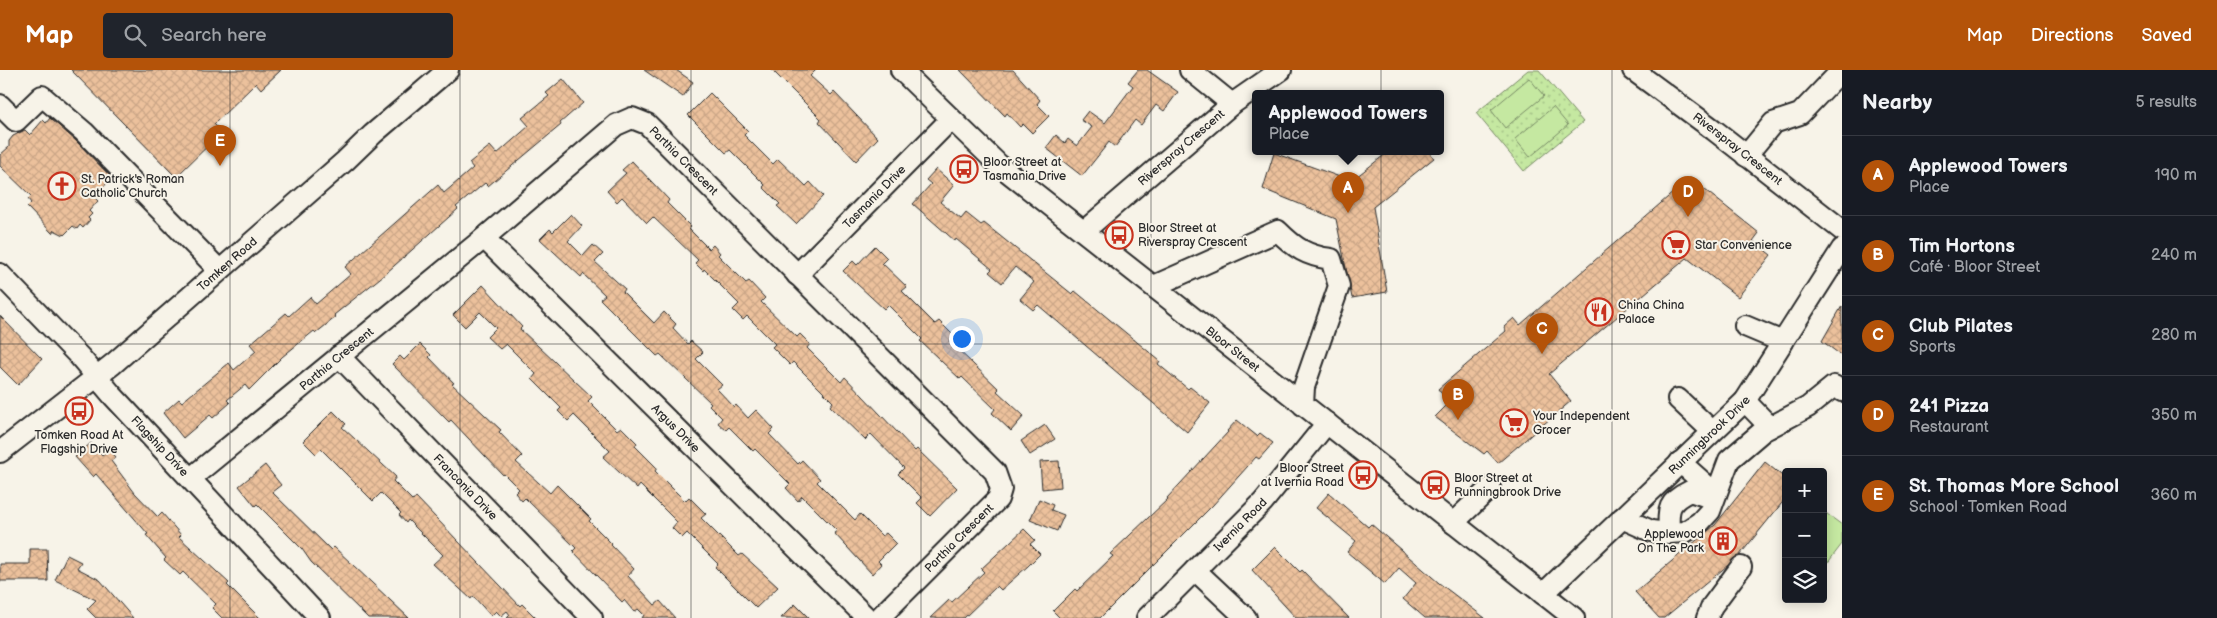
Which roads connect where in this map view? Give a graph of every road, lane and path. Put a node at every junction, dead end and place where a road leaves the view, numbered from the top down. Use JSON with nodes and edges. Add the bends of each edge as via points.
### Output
{"nodes":[{"id":1,"x":448,"y":70,"type":"edge"},
{"id":2,"x":901,"y":70,"type":"edge"},
{"id":3,"x":1190,"y":70,"type":"edge"},
{"id":4,"x":1281,"y":70,"type":"edge"},
{"id":5,"x":1633,"y":70,"type":"edge"},
{"id":6,"x":1842,"y":70,"type":"edge"},
{"id":7,"x":1252,"y":90,"type":"edge"},
{"id":8,"x":1252,"y":90,"type":"edge"},
{"id":9,"x":1232,"y":104,"type":"junction"},
{"id":10,"x":0,"y":105,"type":"edge"},
{"id":11,"x":951,"y":119,"type":"junction"},
{"id":12,"x":1746,"y":156,"type":"junction"},
{"id":13,"x":1842,"y":230,"type":"edge"},
{"id":14,"x":1084,"y":231,"type":"junction"},
{"id":15,"x":484,"y":238,"type":"junction"},
{"id":16,"x":1842,"y":249,"type":"edge"},
{"id":17,"x":219,"y":270,"type":"junction"},
{"id":18,"x":0,"y":274,"type":"edge"},
{"id":19,"x":797,"y":275,"type":"junction"},
{"id":20,"x":1154,"y":286,"type":"junction"},
{"id":21,"x":1745,"y":326,"type":"dead end"},
{"id":22,"x":1783,"y":342,"type":"junction"},
{"id":23,"x":339,"y":356,"type":"junction"},
{"id":24,"x":96,"y":377,"type":"junction"},
{"id":25,"x":1842,"y":392,"type":"edge"},
{"id":26,"x":1678,"y":399,"type":"dead end"},
{"id":27,"x":1745,"y":401,"type":"junction"},
{"id":28,"x":1303,"y":404,"type":"junction"},
{"id":29,"x":1327,"y":423,"type":"junction"},
{"id":30,"x":1770,"y":427,"type":"junction"},
{"id":31,"x":1712,"y":431,"type":"junction"},
{"id":32,"x":0,"y":452,"type":"edge"},
{"id":33,"x":1680,"y":462,"type":"junction"},
{"id":34,"x":191,"y":478,"type":"junction"},
{"id":35,"x":1490,"y":488,"type":"dead end"},
{"id":36,"x":1715,"y":496,"type":"junction"},
{"id":37,"x":1622,"y":518,"type":"junction"},
{"id":38,"x":1453,"y":523,"type":"junction"},
{"id":39,"x":1669,"y":533,"type":"junction"},
{"id":40,"x":1741,"y":567,"type":"dead end"},
{"id":41,"x":1195,"y":570,"type":"junction"},
{"id":42,"x":1543,"y":594,"type":"junction"},
{"id":43,"x":320,"y":618,"type":"edge"},
{"id":44,"x":592,"y":618,"type":"edge"},
{"id":45,"x":867,"y":618,"type":"edge"},
{"id":46,"x":879,"y":618,"type":"edge"},
{"id":47,"x":1147,"y":618,"type":"edge"},
{"id":48,"x":1246,"y":618,"type":"edge"},
{"id":49,"x":1574,"y":618,"type":"edge"},
{"id":50,"x":1707,"y":618,"type":"edge"}],
"edges":[{"from":1,"to":17,"type":"street","name":"Tomken Road"},
{"from":2,"to":11,"type":"street","name":"Bloor Street"},
{"from":3,"to":9,"type":"street"},
{"from":4,"to":8,"type":"street","name":"Riverspray Crescent"},
{"from":5,"to":12,"type":"street","name":"Riverspray Crescent"},
{"from":6,"to":12,"type":"street","via":[[1800,114],[1773,123]]},
{"from":7,"to":9,"type":"street","name":"Riverspray Crescent"},
{"from":9,"to":14,"type":"street","name":"Riverspray Crescent"},
{"from":10,"to":17,"type":"street","via":[[16,121],[42,96],[84,132]]},
{"from":11,"to":14,"type":"street","name":"Bloor Street","via":[[999,165]]},
{"from":11,"to":19,"type":"street","name":"Tasmania Drive"},
{"from":12,"to":13,"type":"street","name":"Riverspray Crescent"},
{"from":14,"to":20,"type":"street","name":"Bloor Street"},
{"from":15,"to":19,"type":"street","name":"Parthia Crescent","via":[[616,125],[632,118],[647,124]]},
{"from":15,"to":23,"type":"street","name":"Parthia Crescent"},
{"from":15,"to":45,"type":"street","name":"Argus Drive"},
{"from":16,"to":22,"type":"street","name":"Runningbrook Drive"},
{"from":17,"to":24,"type":"street","name":"Tomken Road"},
{"from":18,"to":24,"type":"street","name":"Flagship Drive"},
{"from":19,"to":46,"type":"street","name":"Parthia Crescent","via":[[995,472],[1000,489],[998,499]]},
{"from":20,"to":28,"type":"street","name":"Bloor Street"},
{"from":20,"to":28,"type":"street","via":[[1278,231],[1298,250],[1331,260],[1339,286],[1304,387]]},
{"from":21,"to":22,"type":"street"},
{"from":22,"to":27,"type":"street","name":"Runningbrook Drive"},
{"from":23,"to":34,"type":"street","name":"Parthia Crescent"},
{"from":23,"to":44,"type":"street","name":"Franconia Drive"},
{"from":24,"to":32,"type":"street","name":"Tomken Road"},
{"from":24,"to":34,"type":"street","name":"Flagship Drive"},
{"from":25,"to":30,"type":"street","via":[[1834,386],[1808,406]]},
{"from":26,"to":31,"type":"street"},
{"from":27,"to":30,"type":"street"},
{"from":27,"to":31,"type":"street","name":"Runningbrook Drive"},
{"from":28,"to":29,"type":"street","name":"Bloor Street"},
{"from":29,"to":38,"type":"street","name":"Bloor Street"},
{"from":29,"to":41,"type":"street","name":"Ivernia Road","via":[[1263,502]]},
{"from":30,"to":36,"type":"street","via":[[1729,460]]},
{"from":31,"to":33,"type":"street","name":"Runningbrook Drive"},
{"from":33,"to":36,"type":"street"},
{"from":33,"to":37,"type":"street","name":"Runningbrook Drive"},
{"from":34,"to":43,"type":"street","name":"Flagship Drive"},
{"from":35,"to":38,"type":"street"},
{"from":36,"to":39,"type":"street","via":[[1710,511],[1700,522],[1685,532]]},
{"from":36,"to":39,"type":"street","via":[[1690,491],[1676,498],[1668,510]]},
{"from":37,"to":39,"type":"street","via":[[1651,531]]},
{"from":37,"to":42,"type":"street","name":"Runningbrook Drive"},
{"from":38,"to":42,"type":"street","name":"Bloor Street"},
{"from":40,"to":50,"type":"street"},
{"from":41,"to":47,"type":"street","name":"Ivernia Road"},
{"from":41,"to":48,"type":"street"},
{"from":42,"to":49,"type":"street","name":"Bloor Street"}]}
